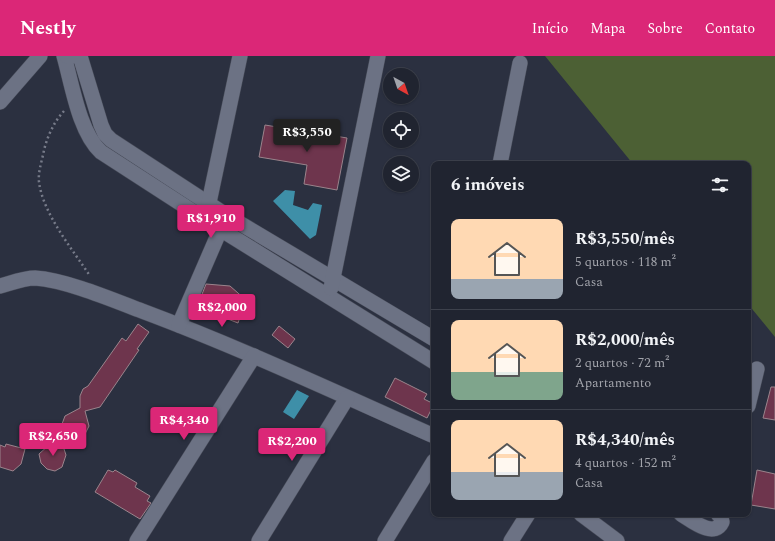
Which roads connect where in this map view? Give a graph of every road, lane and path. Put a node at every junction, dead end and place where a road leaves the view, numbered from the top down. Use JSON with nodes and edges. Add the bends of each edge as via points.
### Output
{"nodes":[{"id":1,"x":40,"y":56,"type":"edge"},
{"id":2,"x":64,"y":56,"type":"edge"},
{"id":3,"x":67,"y":56,"type":"edge"},
{"id":4,"x":80,"y":56,"type":"edge"},
{"id":5,"x":240,"y":56,"type":"edge"},
{"id":6,"x":378,"y":56,"type":"edge"},
{"id":7,"x":520,"y":63,"type":"dead end"},
{"id":8,"x":76,"y":99,"type":"junction"},
{"id":9,"x":0,"y":102,"type":"edge"},
{"id":10,"x":501,"y":161,"type":"edge"},
{"id":11,"x":210,"y":203,"type":"junction"},
{"id":12,"x":226,"y":215,"type":"junction"},
{"id":13,"x":205,"y":219,"type":"junction"},
{"id":14,"x":220,"y":229,"type":"junction"},
{"id":15,"x":92,"y":278,"type":"dead end"},
{"id":16,"x":334,"y":279,"type":"junction"},
{"id":17,"x":0,"y":286,"type":"edge"},
{"id":18,"x":328,"y":296,"type":"junction"},
{"id":19,"x":179,"y":325,"type":"junction"},
{"id":20,"x":431,"y":337,"type":"edge"},
{"id":21,"x":254,"y":356,"type":"junction"},
{"id":22,"x":431,"y":360,"type":"edge"},
{"id":23,"x":758,"y":369,"type":"dead end"},
{"id":24,"x":751,"y":395,"type":"edge"},
{"id":25,"x":347,"y":398,"type":"junction"},
{"id":26,"x":431,"y":435,"type":"edge"},
{"id":27,"x":431,"y":466,"type":"edge"},
{"id":28,"x":526,"y":517,"type":"edge"},
{"id":29,"x":585,"y":517,"type":"edge"},
{"id":30,"x":686,"y":517,"type":"edge"},
{"id":31,"x":720,"y":517,"type":"edge"},
{"id":32,"x":137,"y":541,"type":"edge"},
{"id":33,"x":259,"y":541,"type":"edge"},
{"id":34,"x":385,"y":541,"type":"edge"},
{"id":35,"x":511,"y":541,"type":"edge"},
{"id":36,"x":617,"y":541,"type":"edge"}],
"edges":[{"from":1,"to":9,"type":"street"},
{"from":2,"to":8,"type":"street"},
{"from":3,"to":4,"type":"street"},
{"from":4,"to":11,"type":"street","via":[[101,125],[108,137]]},
{"from":5,"to":11,"type":"street"},
{"from":6,"to":16,"type":"street"},
{"from":7,"to":10,"type":"street"},
{"from":8,"to":13,"type":"street","via":[[86,131],[96,148]]},
{"from":8,"to":15,"type":"path","via":[[63,112],[48,137],[39,184],[59,230]]},
{"from":11,"to":12,"type":"street"},
{"from":11,"to":13,"type":"street"},
{"from":12,"to":14,"type":"street"},
{"from":12,"to":16,"type":"street"},
{"from":13,"to":14,"type":"street"},
{"from":14,"to":18,"type":"street"},
{"from":14,"to":19,"type":"street"},
{"from":16,"to":18,"type":"street"},
{"from":16,"to":20,"type":"street"},
{"from":17,"to":19,"type":"street","via":[[29,279],[47,280],[104,297]]},
{"from":18,"to":22,"type":"street"},
{"from":19,"to":21,"type":"street"},
{"from":21,"to":25,"type":"street"},
{"from":21,"to":32,"type":"street"},
{"from":23,"to":24,"type":"street"},
{"from":25,"to":26,"type":"street"},
{"from":25,"to":33,"type":"street"},
{"from":27,"to":34,"type":"street"},
{"from":28,"to":35,"type":"street"},
{"from":29,"to":36,"type":"street"},
{"from":30,"to":31,"type":"street","via":[[698,525],[715,529],[722,524]]}]}
